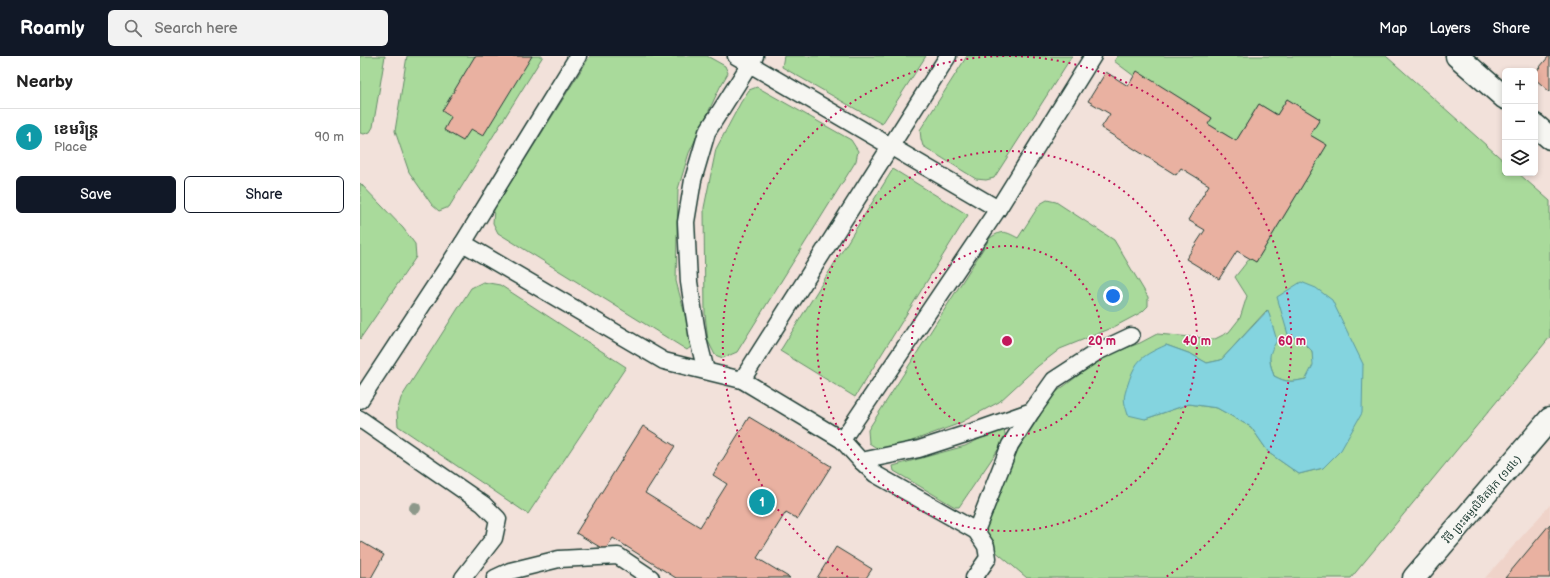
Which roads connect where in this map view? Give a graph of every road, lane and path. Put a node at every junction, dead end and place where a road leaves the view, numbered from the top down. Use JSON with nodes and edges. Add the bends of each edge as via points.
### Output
{"nodes":[{"id":1,"x":578,"y":56,"type":"edge"},
{"id":2,"x":948,"y":56,"type":"edge"},
{"id":3,"x":1093,"y":56,"type":"edge"},
{"id":4,"x":1457,"y":56,"type":"edge"},
{"id":5,"x":747,"y":59,"type":"edge"},
{"id":6,"x":1502,"y":95,"type":"edge"},
{"id":7,"x":1538,"y":128,"type":"edge"},
{"id":8,"x":1550,"y":138,"type":"edge"},
{"id":9,"x":891,"y":146,"type":"junction"},
{"id":10,"x":998,"y":209,"type":"junction"},
{"id":11,"x":463,"y":242,"type":"junction"},
{"id":12,"x":1131,"y":336,"type":"dead end"},
{"id":13,"x":706,"y":371,"type":"junction"},
{"id":14,"x":742,"y":380,"type":"junction"},
{"id":15,"x":360,"y":400,"type":"edge"},
{"id":16,"x":1032,"y":411,"type":"junction"},
{"id":17,"x":360,"y":419,"type":"edge"},
{"id":18,"x":1550,"y":419,"type":"edge"},
{"id":19,"x":842,"y":440,"type":"junction"},
{"id":20,"x":861,"y":461,"type":"junction"},
{"id":21,"x":976,"y":531,"type":"junction"},
{"id":22,"x":463,"y":578,"type":"edge"},
{"id":23,"x":495,"y":578,"type":"edge"},
{"id":24,"x":651,"y":578,"type":"edge"},
{"id":25,"x":974,"y":578,"type":"edge"},
{"id":26,"x":1414,"y":578,"type":"edge"}],
"edges":[{"from":1,"to":11,"type":"lane"},
{"from":2,"to":9,"type":"lane"},
{"from":3,"to":10,"type":"lane"},
{"from":4,"to":6,"type":"street"},
{"from":5,"to":9,"type":"lane"},
{"from":5,"to":13,"type":"lane","via":[[707,132],[693,180],[686,222],[689,282]]},
{"from":7,"to":8,"type":"street"},
{"from":9,"to":10,"type":"lane"},
{"from":9,"to":14,"type":"lane"},
{"from":10,"to":19,"type":"lane"},
{"from":11,"to":13,"type":"lane","via":[[664,361]]},
{"from":11,"to":15,"type":"lane"},
{"from":12,"to":16,"type":"lane","via":[[1096,352],[1054,380]]},
{"from":13,"to":14,"type":"lane"},
{"from":14,"to":19,"type":"lane"},
{"from":16,"to":20,"type":"lane","via":[[919,449]]},
{"from":16,"to":21,"type":"lane","via":[[1010,445]]},
{"from":17,"to":22,"type":"lane","via":[[483,504],[498,518],[494,538]]},
{"from":18,"to":26,"type":"street","name":"វិថី ព្រះធម្មលិខិតអ៊ុក (១៨៤)"},
{"from":19,"to":20,"type":"lane"},
{"from":20,"to":21,"type":"lane","via":[[876,474]]},
{"from":21,"to":25,"type":"lane","via":[[986,546],[988,558]]},
{"from":23,"to":24,"type":"lane","via":[[510,571],[559,559],[618,556]]}]}
